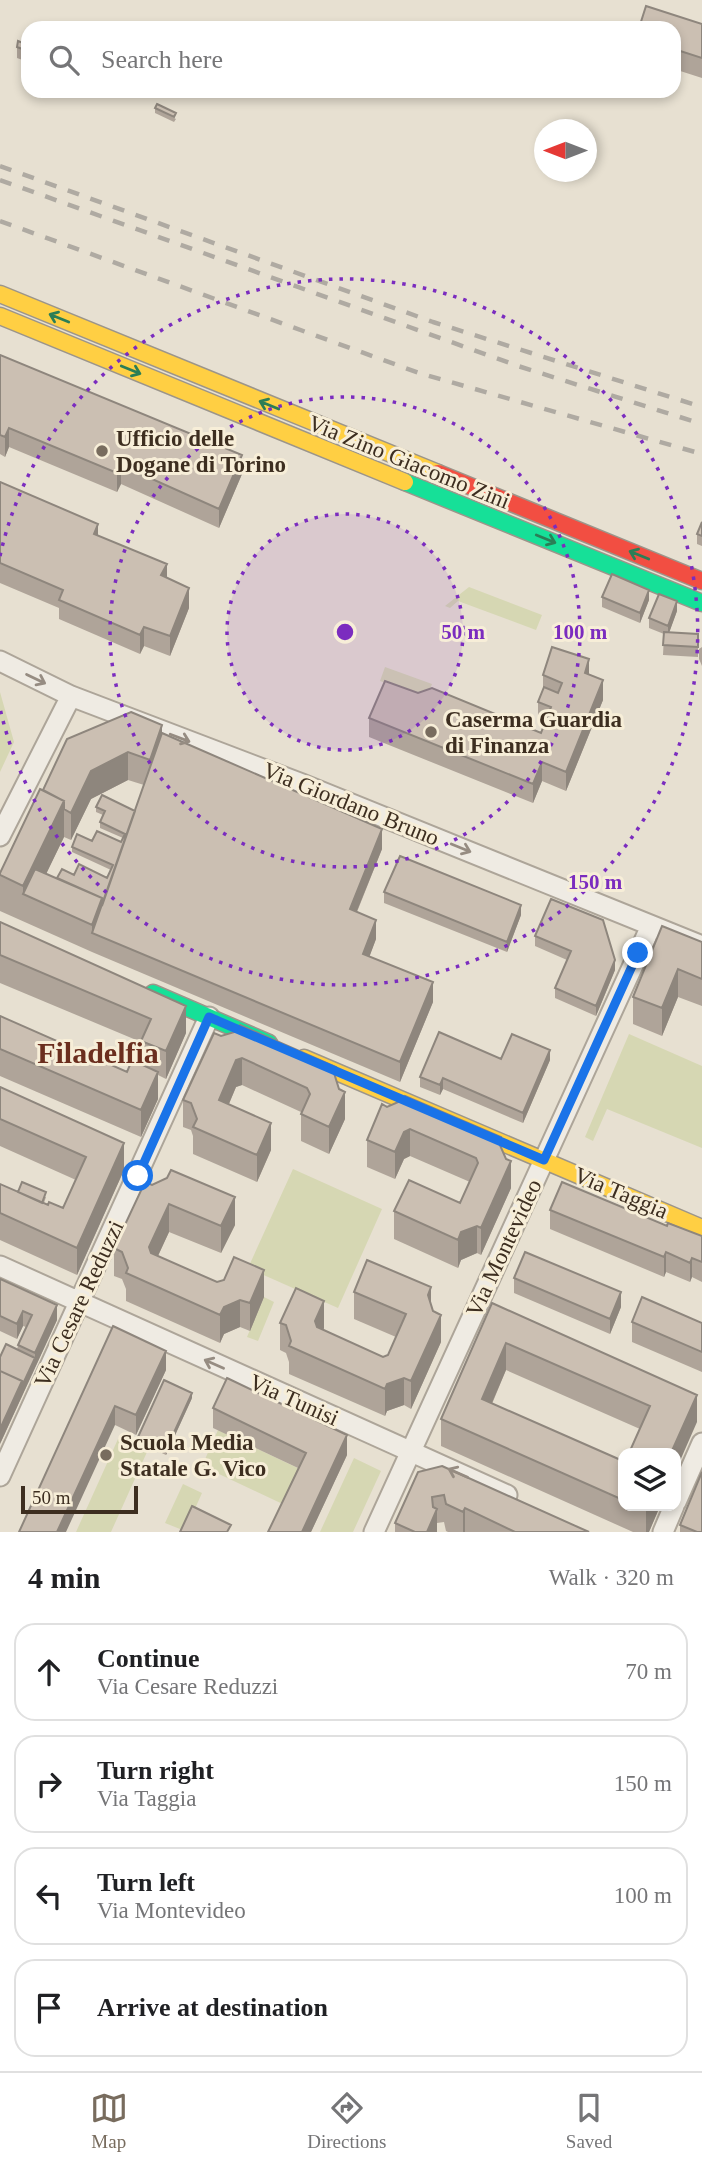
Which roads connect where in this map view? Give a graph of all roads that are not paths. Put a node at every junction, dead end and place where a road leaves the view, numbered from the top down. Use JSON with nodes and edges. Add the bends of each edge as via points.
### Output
{"nodes":[{"id":1,"x":0,"y":294,"type":"edge"},
{"id":2,"x":0,"y":316,"type":"edge"},
{"id":3,"x":702,"y":581,"type":"edge"},
{"id":4,"x":702,"y":603,"type":"edge"},
{"id":5,"x":0,"y":661,"type":"edge"},
{"id":6,"x":71,"y":696,"type":"junction"},
{"id":7,"x":0,"y":836,"type":"edge"},
{"id":8,"x":651,"y":926,"type":"junction"},
{"id":9,"x":702,"y":946,"type":"edge"},
{"id":10,"x":141,"y":988,"type":"edge"},
{"id":11,"x":209,"y":1017,"type":"junction"},
{"id":12,"x":544,"y":1160,"type":"junction"},
{"id":13,"x":702,"y":1228,"type":"edge"},
{"id":14,"x":0,"y":1266,"type":"edge"},
{"id":15,"x":80,"y":1302,"type":"junction"},
{"id":16,"x":702,"y":1443,"type":"edge"},
{"id":17,"x":410,"y":1452,"type":"junction"},
{"id":18,"x":0,"y":1476,"type":"edge"},
{"id":19,"x":681,"y":1490,"type":"edge"},
{"id":20,"x":529,"y":1505,"type":"edge"},
{"id":21,"x":672,"y":1511,"type":"edge"},
{"id":22,"x":374,"y":1532,"type":"edge"},
{"id":23,"x":663,"y":1532,"type":"edge"}],
"edges":[{"from":3,"to":1,"type":"street","name":"Via Zino Giacomo Zini","one_way":true},
{"from":2,"to":4,"type":"street","name":"Via Zino Giacomo Zini","one_way":true},
{"from":5,"to":6,"type":"street","name":"Via Giordano Bruno","one_way":true},
{"from":6,"to":7,"type":"street"},
{"from":6,"to":8,"type":"street","name":"Via Giordano Bruno","one_way":true},
{"from":8,"to":9,"type":"street","name":"Via Giordano Bruno"},
{"from":8,"to":12,"type":"street","name":"Via Montevideo"},
{"from":10,"to":11,"type":"street","name":"Via Taggia"},
{"from":11,"to":12,"type":"street","name":"Via Taggia"},
{"from":11,"to":15,"type":"street","name":"Via Cesare Reduzzi","via":[[138,1157]]},
{"from":12,"to":13,"type":"street","name":"Via Taggia"},
{"from":12,"to":17,"type":"street","name":"Via Montevideo","via":[[482,1311]]},
{"from":14,"to":15,"type":"street","name":"Via Tunisi"},
{"from":17,"to":15,"type":"street","name":"Via Tunisi","one_way":true},
{"from":15,"to":18,"type":"street","name":"Via Cesare Reduzzi"},
{"from":16,"to":19,"type":"street"},
{"from":20,"to":17,"type":"street","name":"Via Tunisi","one_way":true},
{"from":17,"to":22,"type":"street","name":"Via Montevideo"},
{"from":21,"to":23,"type":"street"}]}
